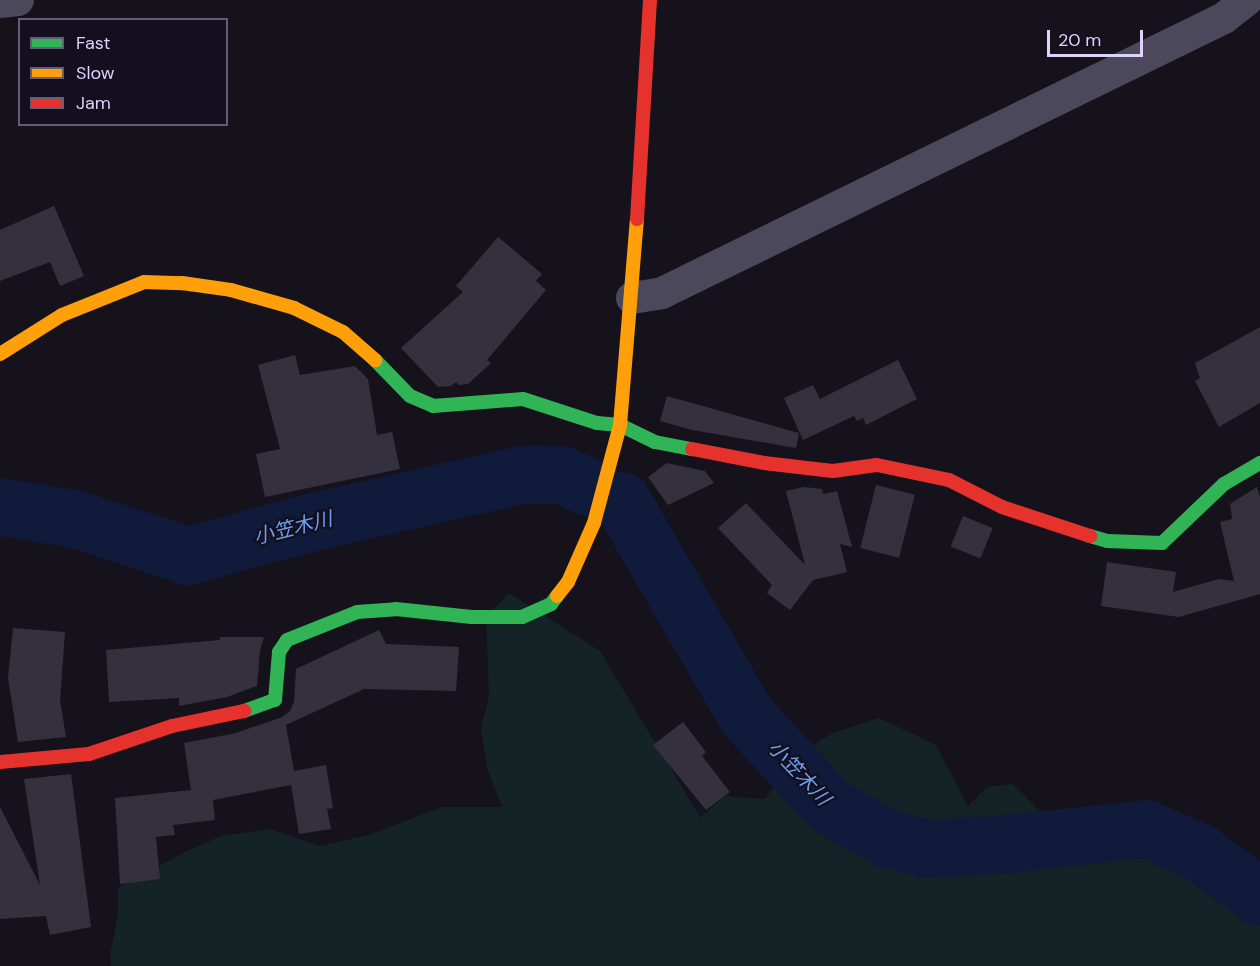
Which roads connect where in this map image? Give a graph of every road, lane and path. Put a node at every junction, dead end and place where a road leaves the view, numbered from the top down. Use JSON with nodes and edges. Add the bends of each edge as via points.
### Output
{"nodes":[{"id":1,"x":18,"y":0,"type":"edge"},
{"id":2,"x":650,"y":0,"type":"edge"},
{"id":3,"x":1247,"y":0,"type":"edge"},
{"id":4,"x":0,"y":2,"type":"edge"},
{"id":5,"x":632,"y":297,"type":"junction"},
{"id":6,"x":0,"y":354,"type":"edge"},
{"id":7,"x":620,"y":425,"type":"junction"},
{"id":8,"x":1260,"y":464,"type":"edge"},
{"id":9,"x":0,"y":762,"type":"edge"}],
"edges":[{"from":1,"to":4,"type":"street"},
{"from":2,"to":5,"type":"street"},
{"from":3,"to":5,"type":"street","via":[[1224,18],[662,293]]},
{"from":5,"to":7,"type":"street"},
{"from":6,"to":7,"type":"street","via":[[62,315],[113,294],[144,282],[182,283],[231,290],[294,308],[343,332],[410,396],[433,406],[523,399],[597,423]]},
{"from":7,"to":8,"type":"street","via":[[655,442],[764,463],[833,471],[877,465],[949,480],[1002,507],[1107,541],[1162,543],[1224,484]]},
{"from":7,"to":9,"type":"street","via":[[594,524],[568,582],[550,604],[522,617],[472,617],[396,609],[357,612],[287,639],[279,652],[275,700],[232,714],[172,726],[89,754]]}]}
